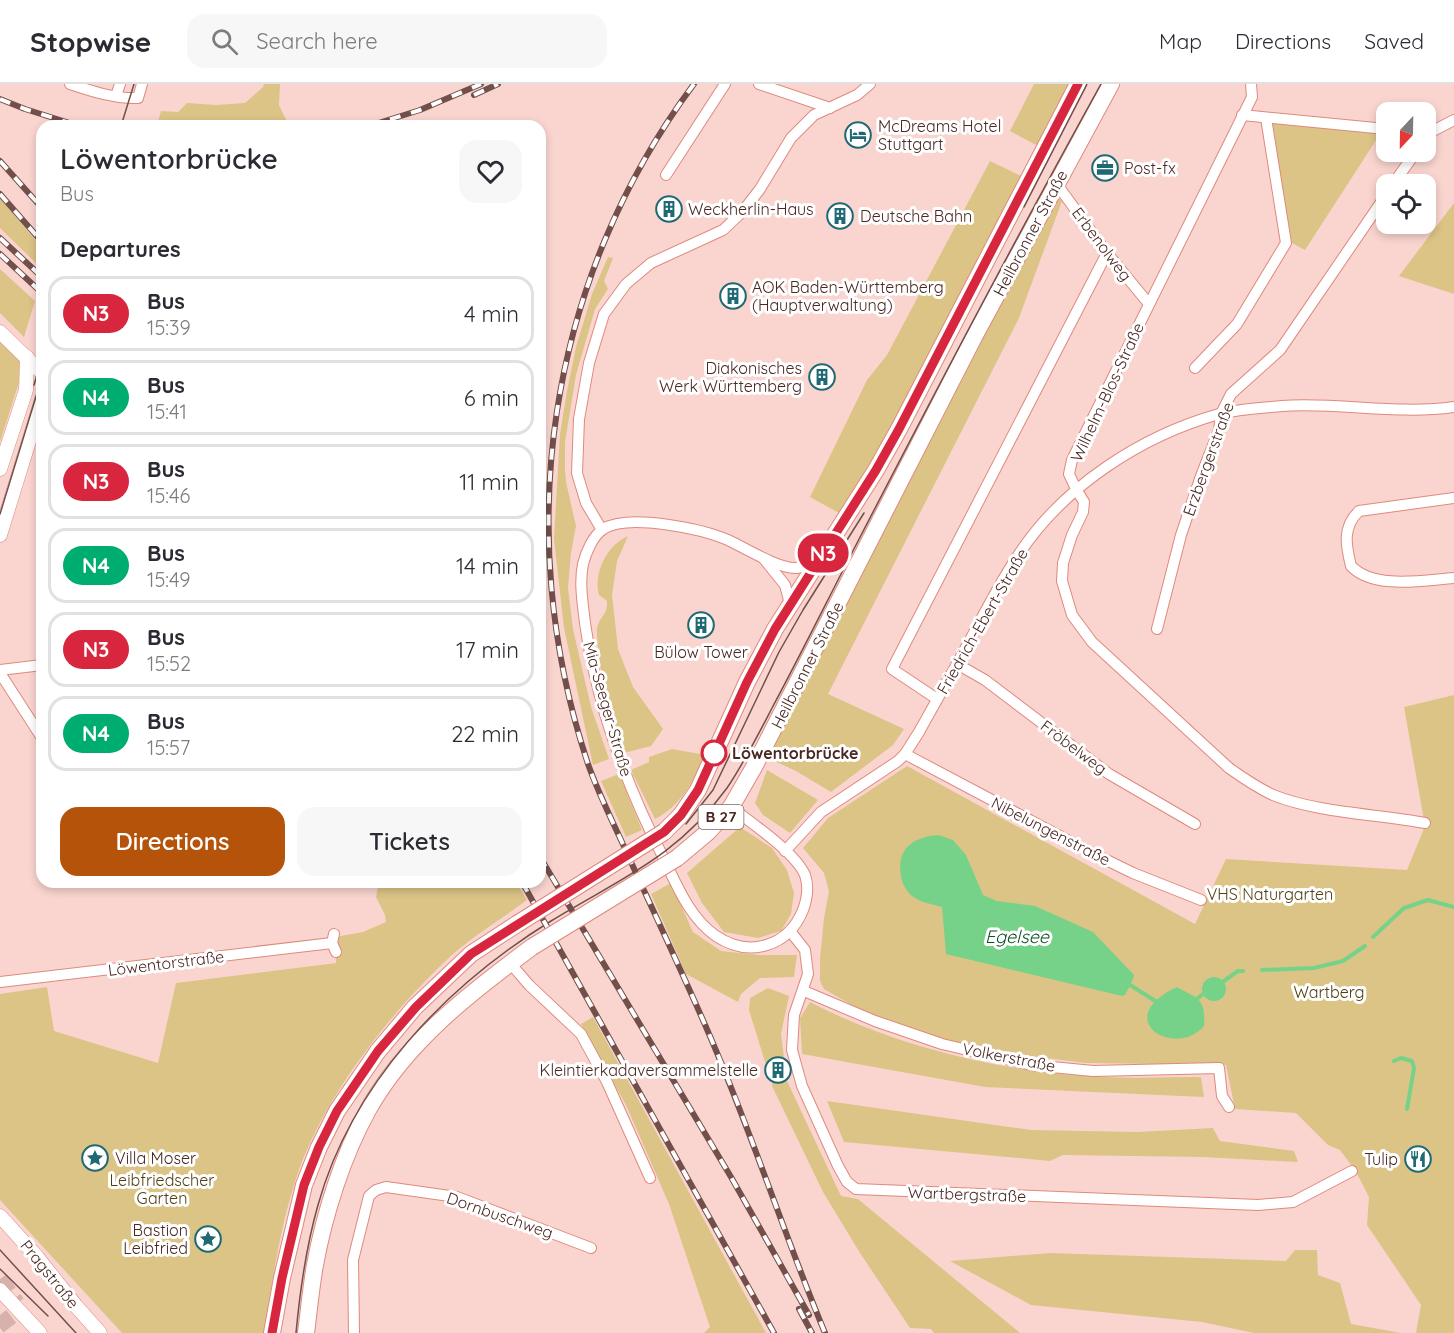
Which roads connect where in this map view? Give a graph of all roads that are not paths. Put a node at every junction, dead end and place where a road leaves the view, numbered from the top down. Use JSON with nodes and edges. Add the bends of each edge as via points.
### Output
{"nodes":[{"id":1,"x":70,"y":84,"type":"edge"},
{"id":2,"x":120,"y":84,"type":"edge"},
{"id":3,"x":142,"y":84,"type":"edge"},
{"id":4,"x":725,"y":84,"type":"edge"},
{"id":5,"x":759,"y":84,"type":"edge"},
{"id":6,"x":870,"y":84,"type":"edge"},
{"id":7,"x":1078,"y":84,"type":"edge"},
{"id":8,"x":1111,"y":84,"type":"edge"},
{"id":9,"x":1251,"y":84,"type":"edge"},
{"id":10,"x":116,"y":96,"type":"junction"},
{"id":11,"x":830,"y":108,"type":"junction"},
{"id":12,"x":1242,"y":115,"type":"junction"},
{"id":13,"x":1266,"y":118,"type":"junction"},
{"id":14,"x":1454,"y":120,"type":"edge"},
{"id":15,"x":1376,"y":128,"type":"edge"},
{"id":16,"x":1436,"y":130,"type":"edge"},
{"id":17,"x":666,"y":176,"type":"dead end"},
{"id":18,"x":1056,"y":183,"type":"junction"},
{"id":19,"x":1376,"y":210,"type":"edge"},
{"id":20,"x":1107,"y":253,"type":"junction"},
{"id":21,"x":1149,"y":304,"type":"junction"},
{"id":22,"x":0,"y":332,"type":"edge"},
{"id":23,"x":27,"y":357,"type":"junction"},
{"id":24,"x":36,"y":367,"type":"edge"},
{"id":25,"x":1195,"y":368,"type":"dead end"},
{"id":26,"x":1454,"y":407,"type":"edge"},
{"id":27,"x":1221,"y":414,"type":"junction"},
{"id":28,"x":36,"y":418,"type":"edge"},
{"id":29,"x":0,"y":469,"type":"edge"},
{"id":30,"x":1076,"y":489,"type":"junction"},
{"id":31,"x":1454,"y":498,"type":"edge"},
{"id":32,"x":602,"y":530,"type":"junction"},
{"id":33,"x":0,"y":535,"type":"edge"},
{"id":34,"x":762,"y":557,"type":"junction"},
{"id":35,"x":818,"y":561,"type":"junction"},
{"id":36,"x":1454,"y":578,"type":"edge"},
{"id":37,"x":790,"y":604,"type":"junction"},
{"id":38,"x":1157,"y":629,"type":"dead end"},
{"id":39,"x":957,"y":664,"type":"junction"},
{"id":40,"x":36,"y":666,"type":"edge"},
{"id":41,"x":0,"y":671,"type":"edge"},
{"id":42,"x":937,"y":699,"type":"junction"},
{"id":43,"x":36,"y":728,"type":"edge"},
{"id":44,"x":905,"y":754,"type":"junction"},
{"id":45,"x":731,"y":807,"type":"junction"},
{"id":46,"x":1425,"y":823,"type":"dead end"},
{"id":47,"x":1195,"y":824,"type":"dead end"},
{"id":48,"x":785,"y":851,"type":"junction"},
{"id":49,"x":1201,"y":900,"type":"dead end"},
{"id":50,"x":790,"y":931,"type":"junction"},
{"id":51,"x":334,"y":943,"type":"dead end"},
{"id":52,"x":510,"y":963,"type":"junction"},
{"id":53,"x":0,"y":982,"type":"edge"},
{"id":54,"x":804,"y":991,"type":"junction"},
{"id":55,"x":1229,"y":1107,"type":"dead end"},
{"id":56,"x":1352,"y":1171,"type":"dead end"},
{"id":57,"x":650,"y":1178,"type":"dead end"},
{"id":58,"x":0,"y":1216,"type":"edge"},
{"id":59,"x":591,"y":1248,"type":"dead end"},
{"id":60,"x":0,"y":1290,"type":"edge"},
{"id":61,"x":40,"y":1333,"type":"edge"},
{"id":62,"x":100,"y":1333,"type":"edge"},
{"id":63,"x":272,"y":1333,"type":"edge"},
{"id":64,"x":306,"y":1333,"type":"edge"},
{"id":65,"x":354,"y":1333,"type":"edge"}],
"edges":[{"from":1,"to":10,"type":"street"},
{"from":2,"to":10,"type":"street"},
{"from":3,"to":10,"type":"street","via":[[138,98]]},
{"from":4,"to":17,"type":"street"},
{"from":5,"to":11,"type":"street"},
{"from":6,"to":11,"type":"street"},
{"from":7,"to":35,"type":"main road","name":"Heilbronner Straße","number":"B 27","via":[[899,429]]},
{"from":8,"to":18,"type":"main road","name":"Heilbronner Straße","number":"B 27"},
{"from":9,"to":12,"type":"street","name":"Wilhelm-Blos-Straße","via":[[1252,97]]},
{"from":11,"to":32,"type":"street","via":[[814,116],[791,138],[760,189],[723,230],[651,263],[626,284],[604,314],[579,419],[577,473],[585,503]]},
{"from":12,"to":13,"type":"street"},
{"from":12,"to":21,"type":"street","name":"Wilhelm-Blos-Straße"},
{"from":13,"to":15,"type":"street"},
{"from":13,"to":25,"type":"street","via":[[1286,243],[1237,324]]},
{"from":14,"to":16,"type":"street"},
{"from":18,"to":20,"type":"street","name":"Erbenolweg"},
{"from":18,"to":45,"type":"main road","name":"Heilbronner Straße","number":"B 27"},
{"from":19,"to":27,"type":"street","name":"Erzbergerstraße","via":[[1280,350],[1231,394]]},
{"from":20,"to":21,"type":"street","name":"Erbenolweg"},
{"from":20,"to":42,"type":"street","via":[[892,669]]},
{"from":21,"to":30,"type":"street","name":"Wilhelm-Blos-Straße","via":[[1072,460],[1069,474]]},
{"from":22,"to":23,"type":"street"},
{"from":23,"to":24,"type":"street"},
{"from":23,"to":29,"type":"street","via":[[26,390]]},
{"from":26,"to":27,"type":"street","name":"Friedrich-Ebert-Straße","via":[[1410,410],[1312,405]]},
{"from":27,"to":30,"type":"street","name":"Friedrich-Ebert-Straße","via":[[1185,426],[1123,457]]},
{"from":27,"to":38,"type":"street","name":"Erzbergerstraße","via":[[1219,430],[1181,535]]},
{"from":28,"to":33,"type":"street"},
{"from":30,"to":39,"type":"street","name":"Friedrich-Ebert-Straße","via":[[1018,554]]},
{"from":30,"to":46,"type":"street","name":"Wilhelm-Blos-Straße","via":[[1084,501],[1083,512],[1065,554],[1062,581],[1072,615],[1092,642],[1230,768],[1273,795],[1307,805]]},
{"from":31,"to":36,"type":"street","via":[[1359,511],[1351,518],[1346,535],[1351,566],[1365,577],[1400,583]]},
{"from":32,"to":34,"type":"street","via":[[618,523],[667,525],[726,539]]},
{"from":32,"to":50,"type":"street","name":"Mia-Seeger-Straße","via":[[591,543],[583,564],[584,610],[592,661],[612,737],[639,811],[687,904],[707,929],[732,945],[746,948],[762,947]]},
{"from":34,"to":35,"type":"street","via":[[796,568]]},
{"from":34,"to":37,"type":"street","via":[[785,585]]},
{"from":35,"to":37,"type":"main road","name":"Heilbronner Straße","number":"B 27"},
{"from":37,"to":63,"type":"main road","name":"Heilbronner Straße","number":"B 27","bridge":true,"via":[[747,682],[698,790],[681,815],[664,832],[466,958],[378,1051],[337,1111],[304,1185]]},
{"from":39,"to":42,"type":"street","name":"Friedrich-Ebert-Straße"},
{"from":39,"to":47,"type":"street","name":"Fröbelweg","via":[[985,680],[1109,774]]},
{"from":40,"to":41,"type":"street"},
{"from":41,"to":43,"type":"street"},
{"from":42,"to":44,"type":"street","name":"Friedrich-Ebert-Straße"},
{"from":44,"to":48,"type":"street","name":"Friedrich-Ebert-Straße","via":[[821,812]]},
{"from":44,"to":49,"type":"street","name":"Nibelungenstraße","via":[[1088,851]]},
{"from":45,"to":48,"type":"street"},
{"from":45,"to":52,"type":"main road","name":"Heilbronner Straße","number":"B 27","bridge":true,"via":[[676,858]]},
{"from":48,"to":50,"type":"street","via":[[804,873],[808,886],[805,904]]},
{"from":50,"to":54,"type":"street","name":"Wartbergstraße","via":[[805,950],[808,974]]},
{"from":51,"to":53,"type":"street","name":"Löwentorstraße"},
{"from":52,"to":57,"type":"street","via":[[581,1034]]},
{"from":52,"to":64,"type":"main road","name":"Heilbronner Straße","number":"B 27","via":[[433,1027],[396,1069],[368,1111],[348,1153],[323,1230]]},
{"from":54,"to":55,"type":"street","name":"Volkerstraße","via":[[942,1044],[1031,1065],[1093,1071],[1219,1068],[1222,1096]]},
{"from":54,"to":56,"type":"street","name":"Wartbergstraße","via":[[794,1015],[792,1050],[802,1086],[838,1166],[856,1189],[1258,1205],[1293,1202]]},
{"from":58,"to":62,"type":"street","name":"Pragstraße"},
{"from":59,"to":65,"type":"street","name":"Dornbuschweg","via":[[457,1197],[386,1187],[376,1190],[369,1196],[353,1260]]},
{"from":60,"to":61,"type":"street"}]}
